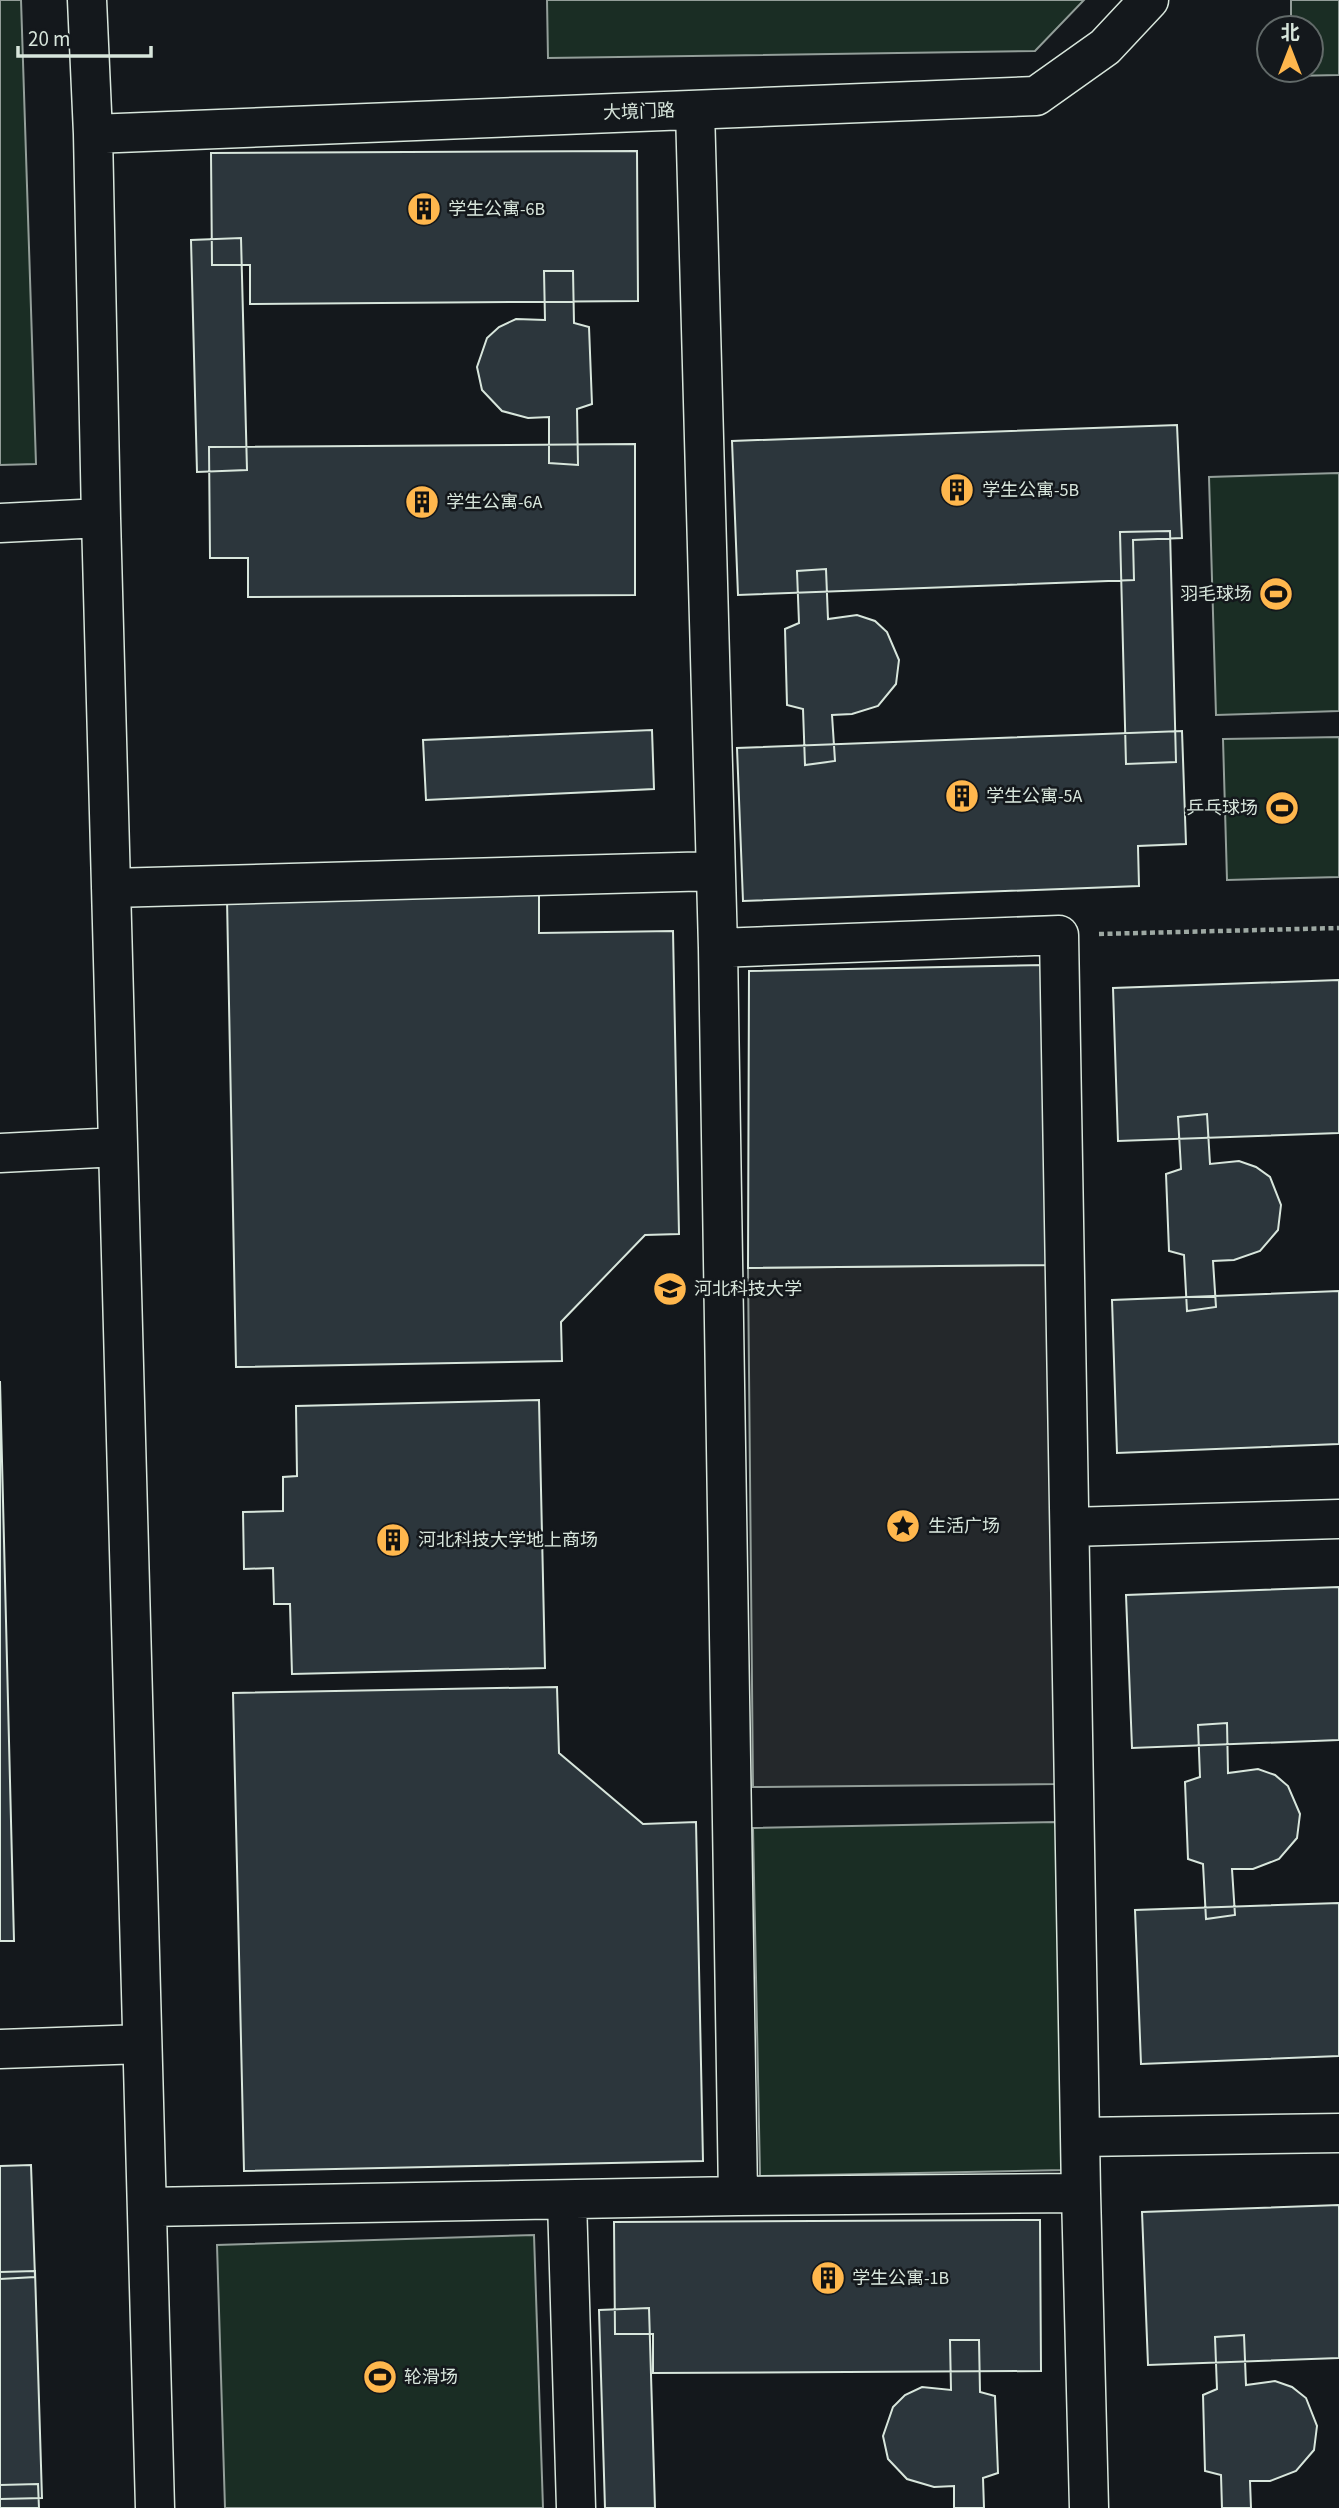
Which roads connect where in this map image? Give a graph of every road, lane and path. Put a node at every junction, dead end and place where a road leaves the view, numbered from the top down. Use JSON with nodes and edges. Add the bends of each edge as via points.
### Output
{"nodes":[{"id":1,"x":87,"y":0,"type":"edge"},
{"id":2,"x":1149,"y":0,"type":"edge"},
{"id":3,"x":695,"y":110,"type":"junction"},
{"id":4,"x":93,"y":134,"type":"junction"},
{"id":5,"x":101,"y":518,"type":"junction"},
{"id":6,"x":0,"y":523,"type":"edge"},
{"id":7,"x":715,"y":871,"type":"junction"},
{"id":8,"x":111,"y":888,"type":"junction"},
{"id":9,"x":1339,"y":928,"type":"edge"},
{"id":10,"x":1059,"y":934,"type":"junction"},
{"id":11,"x":718,"y":948,"type":"junction"},
{"id":12,"x":118,"y":1147,"type":"junction"},
{"id":13,"x":0,"y":1153,"type":"edge"},
{"id":14,"x":1339,"y":1519,"type":"edge"},
{"id":15,"x":1070,"y":1527,"type":"junction"},
{"id":16,"x":142,"y":2044,"type":"junction"},
{"id":17,"x":0,"y":2049,"type":"edge"},
{"id":18,"x":1339,"y":2133,"type":"edge"},
{"id":19,"x":1080,"y":2137,"type":"junction"},
{"id":20,"x":1081,"y":2193,"type":"junction"},
{"id":21,"x":738,"y":2196,"type":"junction"},
{"id":22,"x":567,"y":2200,"type":"junction"},
{"id":23,"x":147,"y":2207,"type":"junction"},
{"id":24,"x":155,"y":2508,"type":"edge"},
{"id":25,"x":576,"y":2508,"type":"edge"},
{"id":26,"x":1089,"y":2508,"type":"edge"}],
"edges":[{"from":1,"to":4,"type":"lane"},
{"from":2,"to":3,"type":"lane","name":"大境门路","via":[[1105,47],[1036,96]]},
{"from":3,"to":4,"type":"lane","name":"大境门路"},
{"from":3,"to":7,"type":"lane"},
{"from":4,"to":5,"type":"lane"},
{"from":5,"to":6,"type":"lane"},
{"from":5,"to":8,"type":"lane"},
{"from":7,"to":8,"type":"lane"},
{"from":7,"to":11,"type":"lane"},
{"from":8,"to":12,"type":"lane"},
{"from":9,"to":10,"type":"path"},
{"from":10,"to":11,"type":"lane"},
{"from":10,"to":15,"type":"lane"},
{"from":11,"to":21,"type":"lane"},
{"from":12,"to":13,"type":"lane"},
{"from":12,"to":16,"type":"lane"},
{"from":14,"to":15,"type":"lane"},
{"from":15,"to":19,"type":"lane"},
{"from":16,"to":17,"type":"lane"},
{"from":16,"to":23,"type":"lane"},
{"from":18,"to":19,"type":"lane"},
{"from":19,"to":20,"type":"lane"},
{"from":20,"to":21,"type":"lane"},
{"from":20,"to":26,"type":"lane"},
{"from":21,"to":22,"type":"lane"},
{"from":22,"to":23,"type":"lane"},
{"from":22,"to":25,"type":"lane"},
{"from":23,"to":24,"type":"lane"}]}
